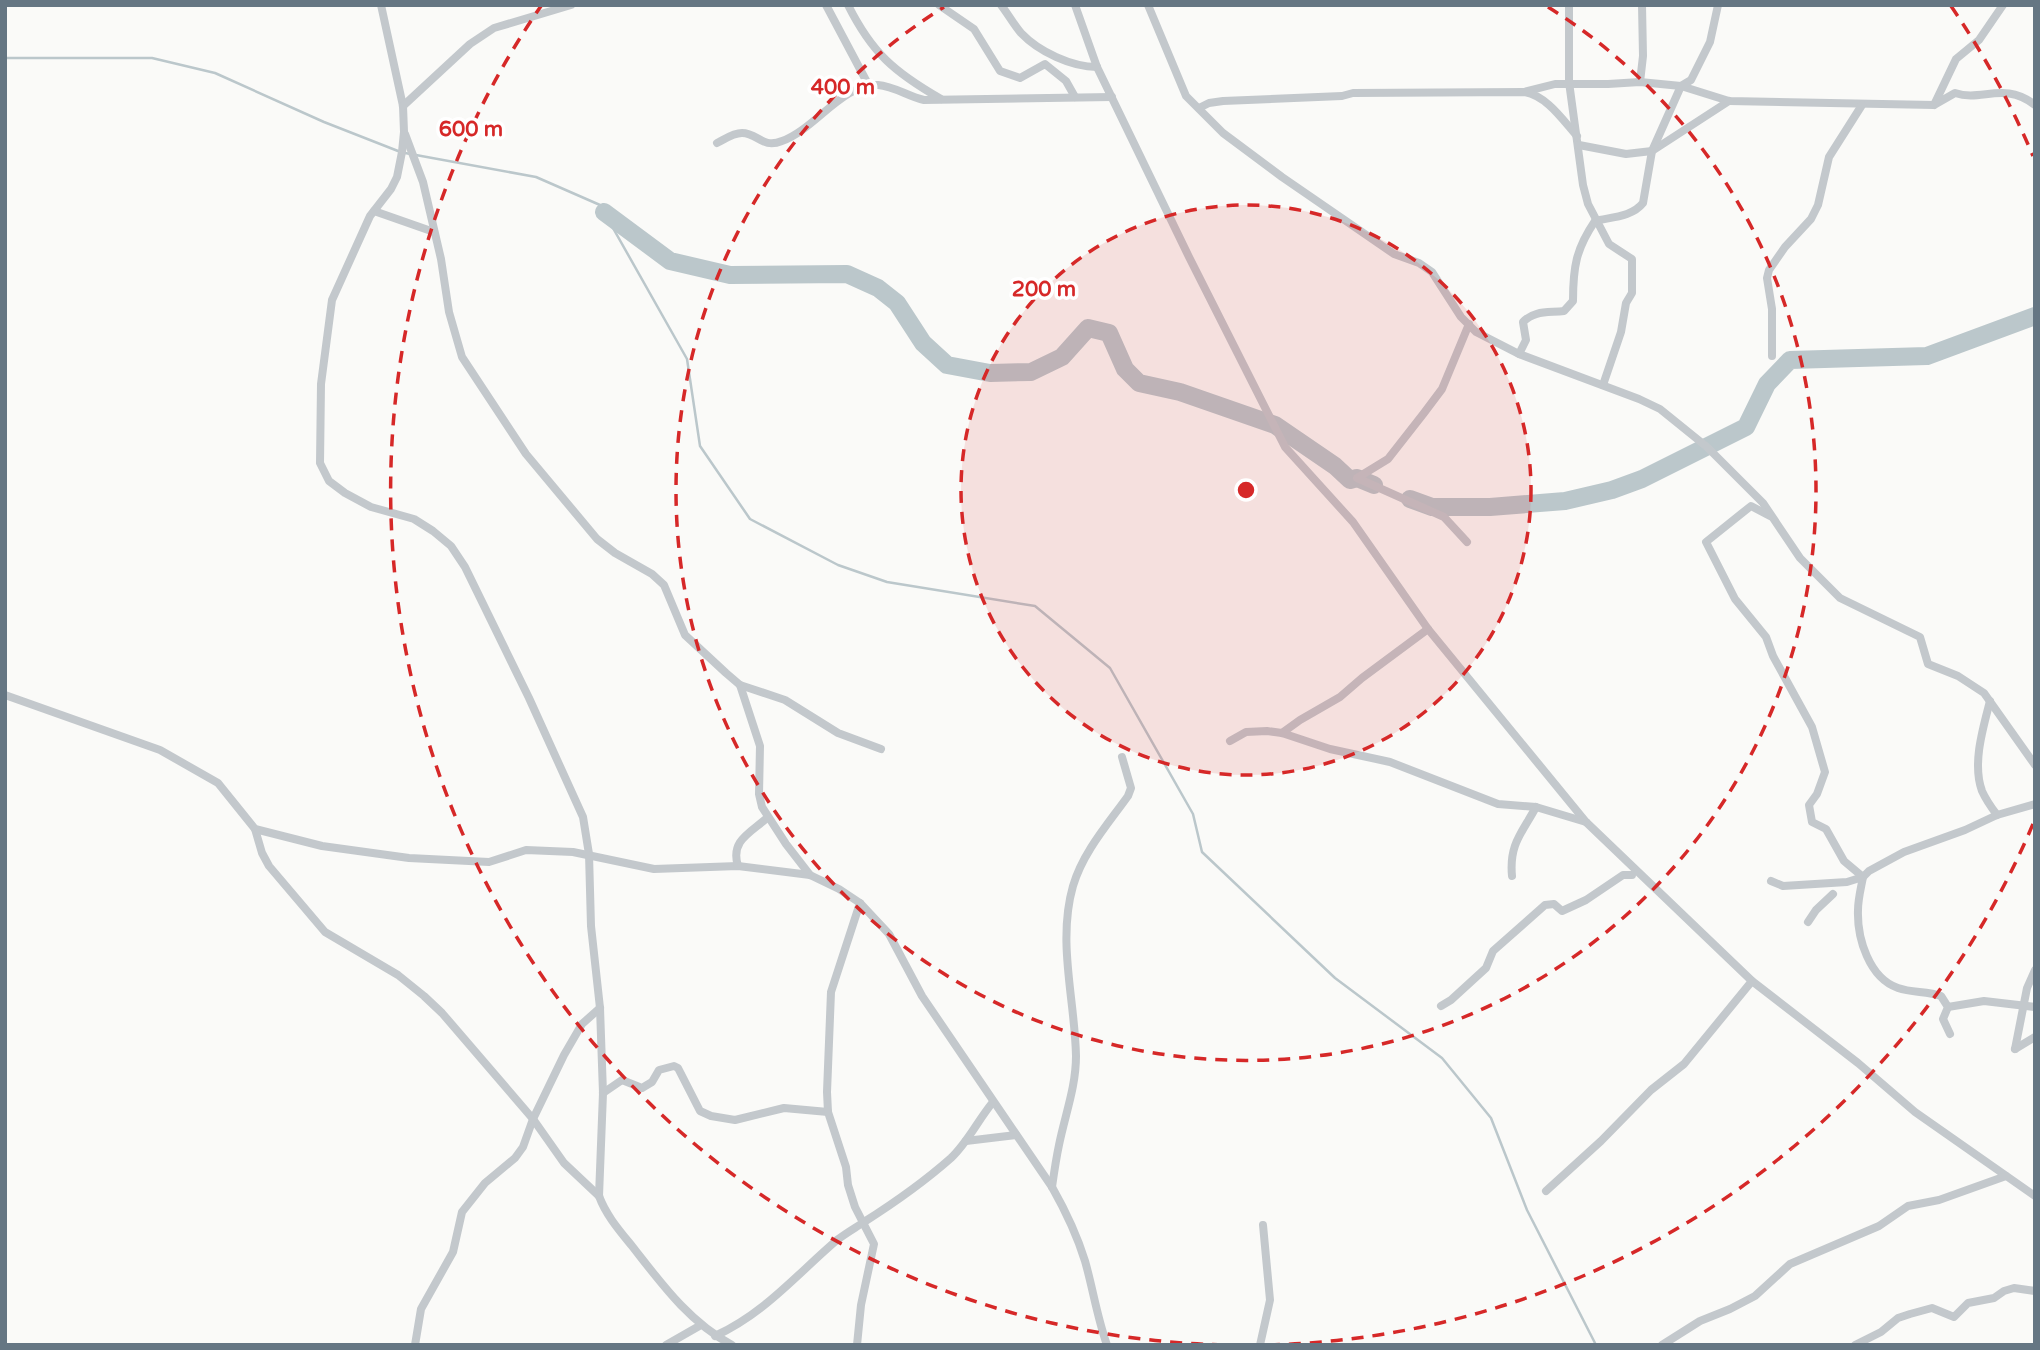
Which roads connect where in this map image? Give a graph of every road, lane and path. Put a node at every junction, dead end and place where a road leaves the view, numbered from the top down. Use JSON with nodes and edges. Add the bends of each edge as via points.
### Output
{"nodes":[{"id":1,"x":381,"y":5,"type":"edge"},
{"id":2,"x":571,"y":5,"type":"edge"},
{"id":3,"x":826,"y":5,"type":"edge"},
{"id":4,"x":848,"y":5,"type":"edge"},
{"id":5,"x":939,"y":5,"type":"edge"},
{"id":6,"x":1001,"y":5,"type":"edge"},
{"id":7,"x":1075,"y":5,"type":"edge"},
{"id":8,"x":1148,"y":5,"type":"edge"},
{"id":9,"x":1569,"y":5,"type":"edge"},
{"id":10,"x":1642,"y":5,"type":"edge"},
{"id":11,"x":1718,"y":5,"type":"edge"},
{"id":12,"x":2003,"y":5,"type":"edge"},
{"id":13,"x":1097,"y":67,"type":"junction"},
{"id":14,"x":1569,"y":82,"type":"junction"},
{"id":15,"x":1640,"y":82,"type":"junction"},
{"id":16,"x":869,"y":86,"type":"junction"},
{"id":17,"x":1681,"y":86,"type":"junction"},
{"id":18,"x":1524,"y":92,"type":"junction"},
{"id":19,"x":1075,"y":97,"type":"junction"},
{"id":20,"x":1112,"y":97,"type":"junction"},
{"id":21,"x":940,"y":99,"type":"junction"},
{"id":22,"x":1730,"y":101,"type":"junction"},
{"id":23,"x":1862,"y":105,"type":"junction"},
{"id":24,"x":2035,"y":105,"type":"edge"},
{"id":25,"x":403,"y":106,"type":"junction"},
{"id":26,"x":1934,"y":106,"type":"junction"},
{"id":27,"x":1199,"y":108,"type":"junction"},
{"id":28,"x":404,"y":132,"type":"junction"},
{"id":29,"x":1578,"y":141,"type":"junction"},
{"id":30,"x":718,"y":143,"type":"dead end"},
{"id":31,"x":1652,"y":151,"type":"junction"},
{"id":32,"x":374,"y":211,"type":"junction"},
{"id":33,"x":1595,"y":221,"type":"junction"},
{"id":34,"x":434,"y":232,"type":"junction"},
{"id":35,"x":1469,"y":324,"type":"junction"},
{"id":36,"x":1519,"y":354,"type":"junction"},
{"id":37,"x":1772,"y":356,"type":"dead end"},
{"id":38,"x":1603,"y":385,"type":"junction"},
{"id":39,"x":1775,"y":520,"type":"junction"},
{"id":40,"x":1467,"y":541,"type":"dead end"},
{"id":41,"x":1429,"y":629,"type":"junction"},
{"id":42,"x":740,"y":685,"type":"junction"},
{"id":43,"x":5,"y":695,"type":"edge"},
{"id":44,"x":1990,"y":701,"type":"junction"},
{"id":45,"x":1282,"y":733,"type":"junction"},
{"id":46,"x":1230,"y":741,"type":"dead end"},
{"id":47,"x":881,"y":749,"type":"dead end"},
{"id":48,"x":1122,"y":757,"type":"dead end"},
{"id":49,"x":2035,"y":765,"type":"edge"},
{"id":50,"x":2035,"y":804,"type":"edge"},
{"id":51,"x":1536,"y":807,"type":"junction"},
{"id":52,"x":1997,"y":815,"type":"junction"},
{"id":53,"x":767,"y":818,"type":"junction"},
{"id":54,"x":1586,"y":822,"type":"junction"},
{"id":55,"x":255,"y":829,"type":"junction"},
{"id":56,"x":589,"y":854,"type":"junction"},
{"id":57,"x":738,"y":866,"type":"junction"},
{"id":58,"x":810,"y":875,"type":"junction"},
{"id":59,"x":1632,"y":875,"type":"dead end"},
{"id":60,"x":1513,"y":876,"type":"dead end"},
{"id":61,"x":1863,"y":877,"type":"junction"},
{"id":62,"x":1771,"y":881,"type":"dead end"},
{"id":63,"x":1833,"y":894,"type":"dead end"},
{"id":64,"x":860,"y":904,"type":"junction"},
{"id":65,"x":1808,"y":922,"type":"dead end"},
{"id":66,"x":2035,"y":970,"type":"edge"},
{"id":67,"x":1752,"y":981,"type":"junction"},
{"id":68,"x":2024,"y":1005,"type":"junction"},
{"id":69,"x":1441,"y":1006,"type":"dead end"},
{"id":70,"x":1948,"y":1007,"type":"junction"},
{"id":71,"x":2035,"y":1007,"type":"edge"},
{"id":72,"x":600,"y":1008,"type":"junction"},
{"id":73,"x":1950,"y":1034,"type":"dead end"},
{"id":74,"x":2035,"y":1037,"type":"edge"},
{"id":75,"x":603,"y":1093,"type":"junction"},
{"id":76,"x":993,"y":1102,"type":"junction"},
{"id":77,"x":828,"y":1112,"type":"junction"},
{"id":78,"x":533,"y":1119,"type":"junction"},
{"id":79,"x":1016,"y":1135,"type":"junction"},
{"id":80,"x":966,"y":1141,"type":"junction"},
{"id":81,"x":2006,"y":1176,"type":"junction"},
{"id":82,"x":1052,"y":1187,"type":"junction"},
{"id":83,"x":1546,"y":1191,"type":"dead end"},
{"id":84,"x":599,"y":1196,"type":"junction"},
{"id":85,"x":2035,"y":1196,"type":"edge"},
{"id":86,"x":863,"y":1223,"type":"junction"},
{"id":87,"x":1263,"y":1226,"type":"dead end"},
{"id":88,"x":2035,"y":1291,"type":"edge"},
{"id":89,"x":701,"y":1325,"type":"junction"},
{"id":90,"x":715,"y":1336,"type":"junction"},
{"id":91,"x":415,"y":1345,"type":"edge"},
{"id":92,"x":666,"y":1345,"type":"edge"},
{"id":93,"x":732,"y":1345,"type":"edge"},
{"id":94,"x":857,"y":1345,"type":"edge"},
{"id":95,"x":1107,"y":1345,"type":"edge"},
{"id":96,"x":1260,"y":1345,"type":"edge"},
{"id":97,"x":1662,"y":1345,"type":"edge"},
{"id":98,"x":1855,"y":1345,"type":"edge"}],
"edges":[{"from":1,"to":25,"type":"street"},
{"from":2,"to":25,"type":"street","via":[[494,27]]},
{"from":3,"to":16,"type":"street"},
{"from":4,"to":21,"type":"street","via":[[882,57],[904,78]]},
{"from":5,"to":19,"type":"street","via":[[974,29],[1000,71],[1020,78],[1045,64],[1066,81]]},
{"from":6,"to":13,"type":"street","via":[[1034,43],[1081,67]]},
{"from":7,"to":13,"type":"street"},
{"from":8,"to":27,"type":"street","via":[[1186,96]]},
{"from":9,"to":14,"type":"street"},
{"from":10,"to":15,"type":"street"},
{"from":11,"to":17,"type":"street","via":[[1710,42],[1691,80]]},
{"from":12,"to":26,"type":"street","via":[[1979,40],[1956,59]]},
{"from":13,"to":20,"type":"street"},
{"from":14,"to":15,"type":"street"},
{"from":14,"to":18,"type":"street"},
{"from":14,"to":29,"type":"street"},
{"from":15,"to":17,"type":"street"},
{"from":16,"to":21,"type":"street","via":[[887,86],[924,100]]},
{"from":16,"to":30,"type":"street","via":[[782,141],[764,143],[741,133]]},
{"from":17,"to":22,"type":"street"},
{"from":17,"to":31,"type":"street"},
{"from":18,"to":27,"type":"street","via":[[1353,93],[1223,101]]},
{"from":18,"to":29,"type":"street","via":[[1543,100]]},
{"from":19,"to":20,"type":"street"},
{"from":19,"to":21,"type":"street"},
{"from":20,"to":41,"type":"street","via":[[1285,447],[1353,522]]},
{"from":22,"to":23,"type":"street"},
{"from":22,"to":31,"type":"street"},
{"from":23,"to":26,"type":"street"},
{"from":23,"to":37,"type":"street","via":[[1829,157],[1811,219],[1769,270]]},
{"from":24,"to":26,"type":"street","via":[[2004,92],[1965,97],[1955,93]]},
{"from":25,"to":28,"type":"street"},
{"from":27,"to":35,"type":"street","via":[[1223,133],[1282,177],[1394,254],[1432,272]]},
{"from":28,"to":32,"type":"street","via":[[397,177]]},
{"from":28,"to":34,"type":"street","via":[[423,182]]},
{"from":29,"to":31,"type":"street","via":[[1626,154]]},
{"from":29,"to":33,"type":"street","via":[[1583,185]]},
{"from":31,"to":33,"type":"street","via":[[1646,194],[1638,210]]},
{"from":32,"to":34,"type":"street"},
{"from":32,"to":56,"type":"street","via":[[332,300],[321,384],[320,463],[328,481],[345,494],[414,519],[451,546],[529,698],[583,817]]},
{"from":33,"to":36,"type":"street","via":[[1575,261],[1573,301],[1564,312],[1529,316],[1523,322],[1526,340]]},
{"from":33,"to":38,"type":"street","via":[[1609,244],[1632,259],[1632,293]]},
{"from":34,"to":42,"type":"street","via":[[462,356],[519,444],[597,539],[664,585],[685,635]]},
{"from":35,"to":36,"type":"street"},
{"from":35,"to":40,"type":"street","via":[[1442,389],[1388,459],[1357,478],[1444,517]]},
{"from":36,"to":38,"type":"street"},
{"from":38,"to":39,"type":"street","via":[[1639,398],[1679,423]]},
{"from":39,"to":44,"type":"street","via":[[1800,558],[1840,597],[1920,637],[1928,664],[1958,676]]},
{"from":39,"to":61,"type":"street","via":[[1751,506],[1706,542],[1735,599],[1766,637],[1812,727],[1825,772],[1809,804],[1812,822],[1826,829],[1844,861]]},
{"from":41,"to":45,"type":"street","via":[[1340,697]]},
{"from":41,"to":54,"type":"street"},
{"from":42,"to":47,"type":"street","via":[[785,700],[838,733]]},
{"from":42,"to":53,"type":"street","via":[[760,746],[759,794]]},
{"from":43,"to":55,"type":"street","via":[[120,735],[188,765],[218,783]]},
{"from":44,"to":49,"type":"street"},
{"from":44,"to":52,"type":"street","via":[[1982,730],[1979,777]]},
{"from":45,"to":46,"type":"street","via":[[1246,732]]},
{"from":45,"to":51,"type":"street","via":[[1390,762],[1498,804]]},
{"from":48,"to":82,"type":"street","via":[[1131,788],[1128,796],[1086,855],[1073,886],[1066,961],[1073,1008],[1074,1084]]},
{"from":50,"to":52,"type":"street"},
{"from":51,"to":54,"type":"street"},
{"from":51,"to":60,"type":"street","via":[[1513,849]]},
{"from":52,"to":61,"type":"street","via":[[1904,852]]},
{"from":53,"to":57,"type":"street","via":[[737,846]]},
{"from":53,"to":58,"type":"street"},
{"from":54,"to":67,"type":"street"},
{"from":55,"to":56,"type":"street","via":[[322,846],[409,858],[489,862],[526,850]]},
{"from":55,"to":78,"type":"street","via":[[269,866],[325,932],[398,975],[424,996]]},
{"from":56,"to":57,"type":"street","via":[[654,869]]},
{"from":56,"to":72,"type":"street"},
{"from":57,"to":58,"type":"street"},
{"from":58,"to":64,"type":"street"},
{"from":59,"to":69,"type":"street","via":[[1623,875],[1562,911],[1554,904],[1545,905],[1493,951],[1486,968]]},
{"from":61,"to":62,"type":"street","via":[[1839,884],[1783,886]]},
{"from":61,"to":70,"type":"street","via":[[1857,911],[1866,955],[1876,972],[1896,987],[1941,996]]},
{"from":63,"to":65,"type":"street"},
{"from":64,"to":76,"type":"street","via":[[889,934],[922,996]]},
{"from":64,"to":77,"type":"street","via":[[831,992]]},
{"from":66,"to":68,"type":"street"},
{"from":67,"to":81,"type":"street","via":[[1915,1112]]},
{"from":67,"to":83,"type":"street","via":[[1684,1064]]},
{"from":68,"to":70,"type":"street","via":[[1984,1001]]},
{"from":68,"to":71,"type":"street"},
{"from":68,"to":74,"type":"street","via":[[2015,1049]]},
{"from":70,"to":73,"type":"street","via":[[1943,1019]]},
{"from":72,"to":75,"type":"street"},
{"from":72,"to":78,"type":"street","via":[[578,1031]]},
{"from":75,"to":77,"type":"street","via":[[621,1080],[642,1088],[659,1070],[674,1066],[700,1111],[710,1116],[734,1120],[784,1108]]},
{"from":75,"to":84,"type":"street"},
{"from":76,"to":79,"type":"street"},
{"from":76,"to":80,"type":"street"},
{"from":77,"to":86,"type":"street"},
{"from":78,"to":84,"type":"street","via":[[564,1163]]},
{"from":78,"to":91,"type":"street","via":[[515,1158],[485,1182],[462,1212],[449,1260],[421,1309]]},
{"from":79,"to":80,"type":"street"},
{"from":79,"to":82,"type":"street"},
{"from":80,"to":86,"type":"street","via":[[943,1164]]},
{"from":81,"to":85,"type":"street"},
{"from":81,"to":97,"type":"street","via":[[1908,1206],[1853,1239],[1790,1264],[1755,1296],[1700,1321]]},
{"from":82,"to":95,"type":"street","via":[[1084,1260]]},
{"from":84,"to":89,"type":"street","via":[[656,1277]]},
{"from":86,"to":90,"type":"street","via":[[836,1241],[759,1311]]},
{"from":86,"to":94,"type":"street","via":[[874,1244]]},
{"from":87,"to":96,"type":"street","via":[[1270,1300]]},
{"from":88,"to":98,"type":"street","via":[[2004,1291],[1968,1303],[1954,1317],[1932,1308],[1910,1314]]},
{"from":89,"to":90,"type":"street"},
{"from":89,"to":92,"type":"street"},
{"from":90,"to":93,"type":"street"}]}
